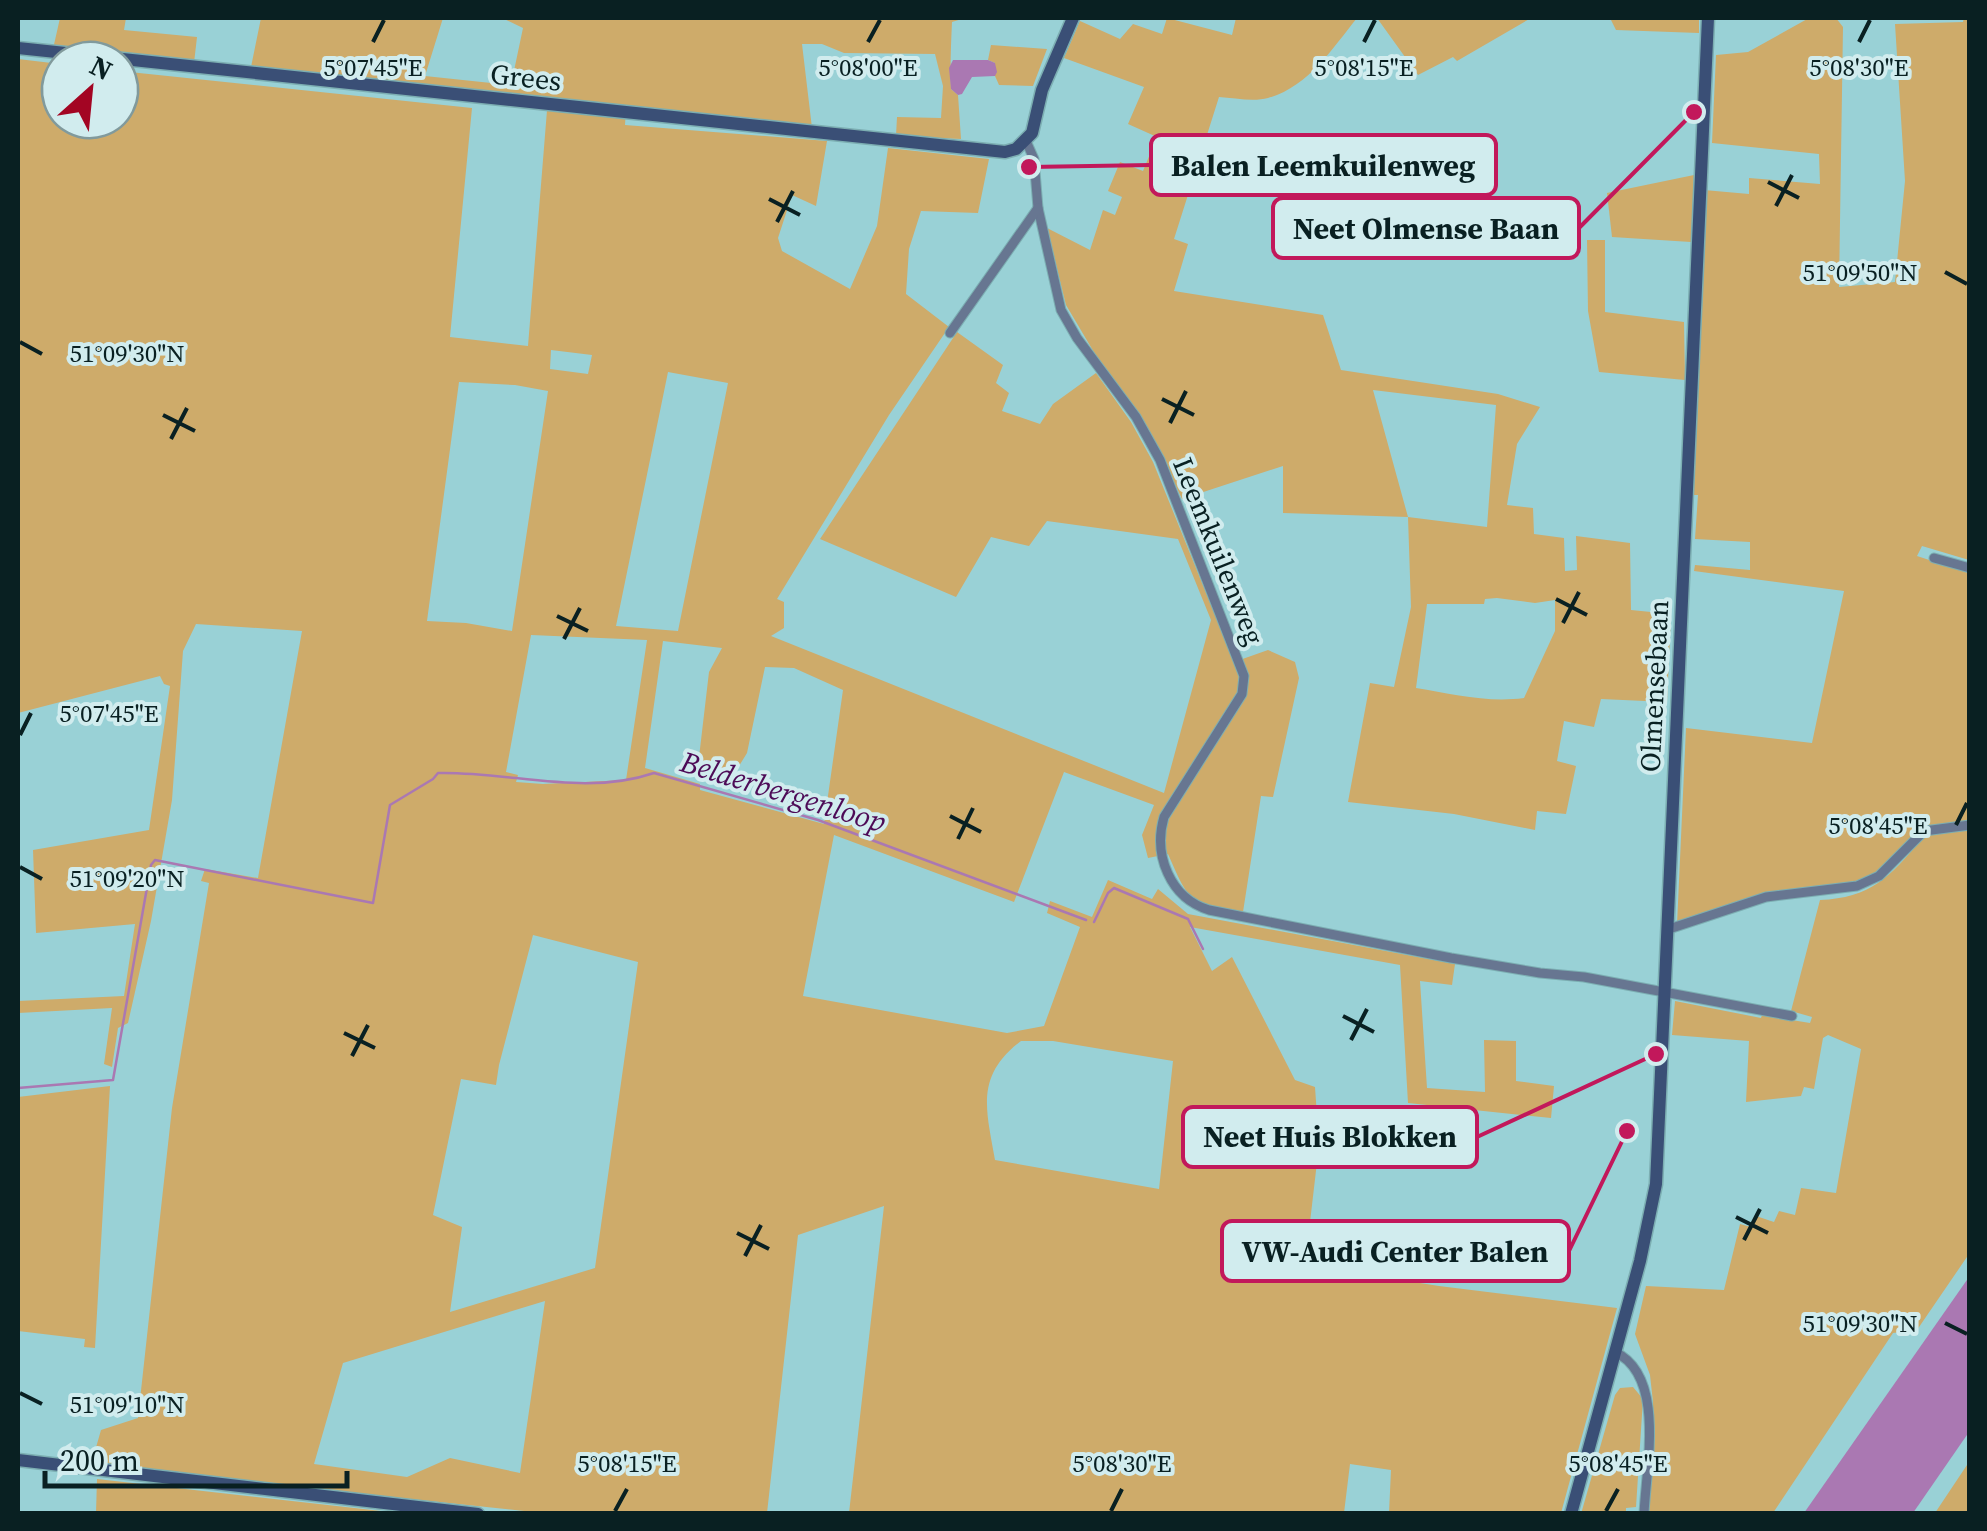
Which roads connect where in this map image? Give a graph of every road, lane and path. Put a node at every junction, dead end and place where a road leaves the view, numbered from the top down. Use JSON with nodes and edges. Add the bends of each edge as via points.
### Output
{"nodes":[{"id":1,"x":1073,"y":18,"type":"edge"},
{"id":2,"x":1708,"y":18,"type":"edge"},
{"id":3,"x":18,"y":48,"type":"edge"},
{"id":4,"x":1026,"y":141,"type":"junction"},
{"id":5,"x":1038,"y":208,"type":"junction"},
{"id":6,"x":950,"y":333,"type":"dead end"},
{"id":7,"x":1934,"y":558,"type":"dead end"},
{"id":8,"x":1970,"y":568,"type":"edge"},
{"id":9,"x":1970,"y":825,"type":"edge"},
{"id":10,"x":1669,"y":929,"type":"junction"},
{"id":11,"x":1666,"y":993,"type":"junction"},
{"id":12,"x":1792,"y":1016,"type":"dead end"},
{"id":13,"x":1615,"y":1352,"type":"junction"},
{"id":14,"x":18,"y":1460,"type":"edge"},
{"id":15,"x":478,"y":1514,"type":"edge"},
{"id":16,"x":1571,"y":1514,"type":"edge"},
{"id":17,"x":1644,"y":1514,"type":"edge"}],
"edges":[{"from":1,"to":4,"type":"street"},
{"from":2,"to":10,"type":"street","name":"Olmensebaan"},
{"from":3,"to":4,"type":"street","name":"Grees","via":[[1005,152]]},
{"from":4,"to":5,"type":"street","name":"Leemkuilenweg"},
{"from":5,"to":6,"type":"street"},
{"from":5,"to":11,"type":"street","name":"Leemkuilenweg","via":[[1060,310],[1160,460],[1244,676],[1242,694],[1158,836],[1181,895],[1225,913]]},
{"from":7,"to":8,"type":"street"},
{"from":9,"to":10,"type":"street","via":[[1924,831],[1879,876],[1857,886],[1766,898]]},
{"from":10,"to":11,"type":"street","name":"Olmensebaan"},
{"from":11,"to":12,"type":"street","name":"Leemkuilenweg"},
{"from":11,"to":13,"type":"street","name":"Olmensebaan","via":[[1656,1184]]},
{"from":13,"to":16,"type":"street","name":"Olmensebaan"},
{"from":13,"to":17,"type":"street","via":[[1637,1369],[1649,1398]]},
{"from":14,"to":15,"type":"street"}]}
